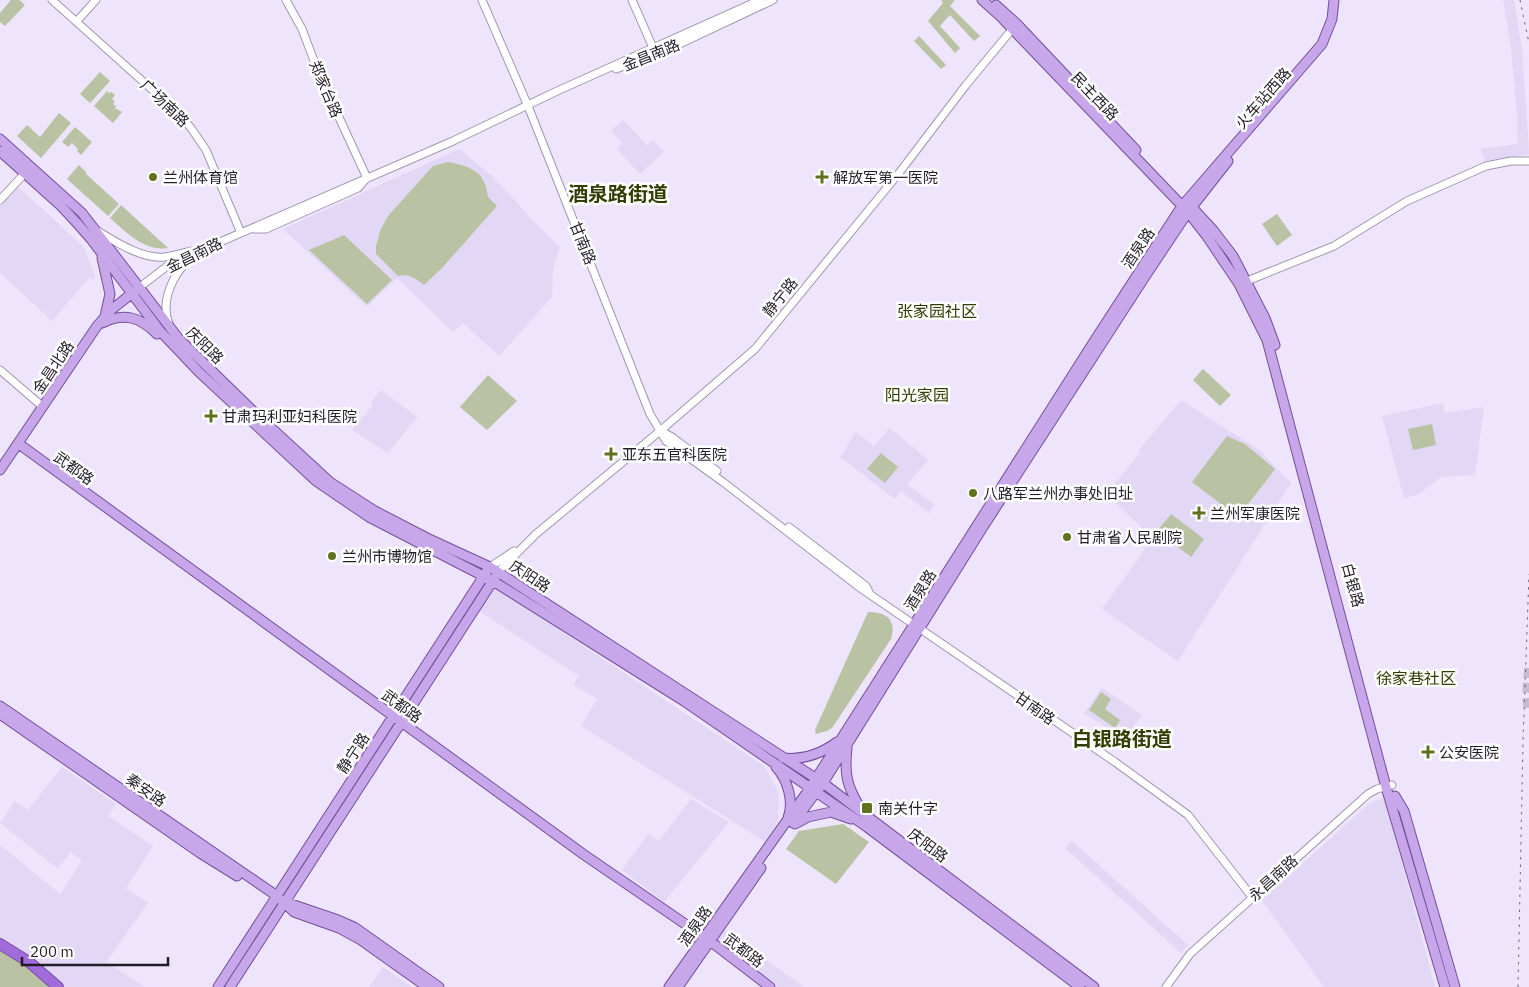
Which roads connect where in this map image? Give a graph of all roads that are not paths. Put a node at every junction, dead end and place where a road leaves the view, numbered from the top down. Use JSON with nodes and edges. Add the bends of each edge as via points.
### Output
{"nodes":[{"id":1,"x":52,"y":0,"type":"edge"},
{"id":2,"x":96,"y":0,"type":"edge"},
{"id":3,"x":286,"y":0,"type":"edge"},
{"id":4,"x":482,"y":0,"type":"edge"},
{"id":5,"x":632,"y":0,"type":"edge"},
{"id":6,"x":760,"y":0,"type":"edge"},
{"id":7,"x":773,"y":0,"type":"edge"},
{"id":8,"x":982,"y":0,"type":"edge"},
{"id":9,"x":991,"y":0,"type":"edge"},
{"id":10,"x":1334,"y":0,"type":"edge"},
{"id":11,"x":1338,"y":0,"type":"edge"},
{"id":12,"x":77,"y":21,"type":"junction"},
{"id":13,"x":1015,"y":27,"type":"junction"},
{"id":14,"x":654,"y":50,"type":"junction"},
{"id":15,"x":528,"y":106,"type":"junction"},
{"id":16,"x":0,"y":139,"type":"edge"},
{"id":17,"x":0,"y":150,"type":"edge"},
{"id":18,"x":1529,"y":161,"type":"edge"},
{"id":19,"x":25,"y":173,"type":"junction"},
{"id":20,"x":367,"y":178,"type":"junction"},
{"id":21,"x":0,"y":200,"type":"edge"},
{"id":22,"x":1187,"y":207,"type":"junction"},
{"id":23,"x":93,"y":228,"type":"junction"},
{"id":24,"x":241,"y":233,"type":"junction"},
{"id":25,"x":204,"y":249,"type":"junction"},
{"id":26,"x":101,"y":252,"type":"junction"},
{"id":27,"x":1246,"y":281,"type":"junction"},
{"id":28,"x":135,"y":290,"type":"junction"},
{"id":29,"x":105,"y":316,"type":"junction"},
{"id":30,"x":97,"y":326,"type":"junction"},
{"id":31,"x":179,"y":339,"type":"junction"},
{"id":32,"x":0,"y":370,"type":"edge"},
{"id":33,"x":199,"y":372,"type":"junction"},
{"id":34,"x":43,"y":406,"type":"junction"},
{"id":35,"x":660,"y":431,"type":"junction"},
{"id":36,"x":17,"y":446,"type":"junction"},
{"id":37,"x":0,"y":470,"type":"edge"},
{"id":38,"x":523,"y":546,"type":"junction"},
{"id":39,"x":490,"y":567,"type":"junction"},
{"id":40,"x":498,"y":572,"type":"junction"},
{"id":41,"x":484,"y":576,"type":"junction"},
{"id":42,"x":493,"y":581,"type":"junction"},
{"id":43,"x":917,"y":626,"type":"junction"},
{"id":44,"x":0,"y":706,"type":"edge"},
{"id":45,"x":0,"y":714,"type":"edge"},
{"id":46,"x":392,"y":718,"type":"junction"},
{"id":47,"x":400,"y":724,"type":"junction"},
{"id":48,"x":844,"y":742,"type":"junction"},
{"id":49,"x":766,"y":756,"type":"junction"},
{"id":50,"x":782,"y":757,"type":"junction"},
{"id":51,"x":819,"y":781,"type":"junction"},
{"id":52,"x":1389,"y":786,"type":"junction"},
{"id":53,"x":814,"y":790,"type":"junction"},
{"id":54,"x":1392,"y":797,"type":"junction"},
{"id":55,"x":863,"y":813,"type":"junction"},
{"id":56,"x":1398,"y":817,"type":"junction"},
{"id":57,"x":862,"y":823,"type":"junction"},
{"id":58,"x":786,"y":827,"type":"junction"},
{"id":59,"x":277,"y":896,"type":"junction"},
{"id":60,"x":1252,"y":897,"type":"junction"},
{"id":61,"x":285,"y":902,"type":"junction"},
{"id":62,"x":705,"y":942,"type":"junction"},
{"id":63,"x":0,"y":944,"type":"edge"},
{"id":64,"x":58,"y":987,"type":"edge"},
{"id":65,"x":218,"y":987,"type":"edge"},
{"id":66,"x":230,"y":987,"type":"edge"},
{"id":67,"x":427,"y":987,"type":"edge"},
{"id":68,"x":439,"y":987,"type":"edge"},
{"id":69,"x":669,"y":987,"type":"edge"},
{"id":70,"x":678,"y":987,"type":"edge"},
{"id":71,"x":762,"y":987,"type":"edge"},
{"id":72,"x":770,"y":987,"type":"edge"},
{"id":73,"x":1080,"y":987,"type":"edge"},
{"id":74,"x":1094,"y":987,"type":"edge"},
{"id":75,"x":1166,"y":987,"type":"edge"},
{"id":76,"x":1439,"y":987,"type":"edge"},
{"id":77,"x":1445,"y":987,"type":"edge"},
{"id":78,"x":1450,"y":987,"type":"edge"},
{"id":79,"x":1455,"y":987,"type":"edge"}],
"edges":[{"from":1,"to":12,"type":"street","name":"广场南路"},
{"from":2,"to":12,"type":"street"},
{"from":3,"to":20,"type":"street","name":"郑家台路","via":[[302,29]]},
{"from":4,"to":15,"type":"street","name":"甘南路"},
{"from":5,"to":14,"type":"street"},
{"from":6,"to":14,"type":"street","name":"金昌南路"},
{"from":7,"to":14,"type":"street","name":"金昌南路","via":[[671,48]]},
{"from":8,"to":13,"type":"main road","name":"民主西路"},
{"from":9,"to":13,"type":"main road","name":"民主西路"},
{"from":10,"to":22,"type":"main road","name":"火车站西路","via":[[1332,19],[1322,44]]},
{"from":11,"to":22,"type":"main road","name":"火车站西路","via":[[1337,24],[1326,46]]},
{"from":12,"to":24,"type":"street","name":"广场南路","via":[[191,128],[206,150]]},
{"from":13,"to":22,"type":"main road","name":"民主西路"},
{"from":13,"to":35,"type":"street","name":"静宁路","via":[[755,349]]},
{"from":14,"to":15,"type":"street","name":"金昌南路"},
{"from":15,"to":20,"type":"street","name":"金昌南路"},
{"from":15,"to":35,"type":"street","name":"甘南路","via":[[647,406]]},
{"from":16,"to":23,"type":"main road","name":"庆阳路","via":[[82,213]]},
{"from":17,"to":19,"type":"main road","name":"庆阳路"},
{"from":18,"to":27,"type":"street","via":[[1486,166],[1408,201],[1334,246]]},
{"from":19,"to":21,"type":"street"},
{"from":19,"to":26,"type":"main road","name":"庆阳路","via":[[61,206]]},
{"from":20,"to":24,"type":"street","name":"金昌南路"},
{"from":22,"to":27,"type":"main road","name":"白银路","via":[[1213,230],[1233,256]]},
{"from":22,"to":43,"type":"main road","name":"酒泉路"},
{"from":22,"to":52,"type":"main road","name":"白银路","via":[[1239,284],[1267,340]]},
{"from":23,"to":25,"type":"street","via":[[142,254],[163,257]]},
{"from":23,"to":28,"type":"main road","name":"庆阳路"},
{"from":24,"to":25,"type":"street","name":"金昌南路"},
{"from":25,"to":28,"type":"street","name":"金昌南路","via":[[166,267]]},
{"from":25,"to":31,"type":"street","via":[[177,271],[170,288],[167,318]]},
{"from":26,"to":28,"type":"main road","name":"庆阳路"},
{"from":26,"to":29,"type":"main road","via":[[110,294]]},
{"from":27,"to":52,"type":"main road","name":"白银路","via":[[1273,338]]},
{"from":28,"to":29,"type":"main road","name":"金昌北路"},
{"from":28,"to":31,"type":"main road","name":"庆阳路"},
{"from":28,"to":33,"type":"main road","name":"庆阳路","via":[[160,331]]},
{"from":29,"to":30,"type":"main road","name":"金昌北路"},
{"from":30,"to":33,"type":"main road","via":[[112,318],[130,317],[139,321],[150,327]]},
{"from":30,"to":34,"type":"main road","name":"金昌北路"},
{"from":31,"to":39,"type":"main road","name":"庆阳路","via":[[330,482],[375,511]]},
{"from":32,"to":34,"type":"street"},
{"from":33,"to":41,"type":"main road","name":"庆阳路","via":[[316,482],[369,517]]},
{"from":34,"to":36,"type":"main road","name":"金昌北路"},
{"from":35,"to":38,"type":"street","name":"静宁路"},
{"from":35,"to":43,"type":"street","name":"甘南路","via":[[866,586],[870,594]]},
{"from":36,"to":37,"type":"main road","name":"金昌北路"},
{"from":36,"to":46,"type":"main road","name":"武都路"},
{"from":38,"to":39,"type":"street","name":"静宁路"},
{"from":38,"to":40,"type":"street","name":"静宁路"},
{"from":39,"to":40,"type":"main road","name":"庆阳路"},
{"from":39,"to":41,"type":"main road","name":"静宁路"},
{"from":40,"to":42,"type":"main road","name":"静宁路"},
{"from":40,"to":50,"type":"main road","name":"庆阳路"},
{"from":41,"to":42,"type":"main road","name":"庆阳路"},
{"from":41,"to":46,"type":"main road","name":"静宁路"},
{"from":42,"to":47,"type":"main road","name":"静宁路"},
{"from":42,"to":49,"type":"main road","name":"庆阳路"},
{"from":43,"to":48,"type":"main road","name":"酒泉路"},
{"from":43,"to":60,"type":"street","name":"甘南路","via":[[1188,815]]},
{"from":44,"to":59,"type":"main road","name":"秦安路"},
{"from":45,"to":59,"type":"main road","name":"秦安路","via":[[200,853],[270,897]]},
{"from":46,"to":47,"type":"main road","name":"武都路"},
{"from":46,"to":59,"type":"main road","name":"静宁路"},
{"from":47,"to":61,"type":"main road","name":"静宁路"},
{"from":47,"to":62,"type":"main road","name":"武都路"},
{"from":48,"to":50,"type":"main road","via":[[808,757]]},
{"from":48,"to":51,"type":"main road","name":"酒泉路"},
{"from":48,"to":55,"type":"main road","via":[[846,780]]},
{"from":49,"to":53,"type":"main road","name":"庆阳路"},
{"from":49,"to":58,"type":"main road","via":[[787,784],[790,808]]},
{"from":50,"to":51,"type":"main road","name":"庆阳路"},
{"from":51,"to":53,"type":"main road","name":"酒泉路"},
{"from":51,"to":55,"type":"main road","name":"庆阳路"},
{"from":52,"to":54,"type":"main road","name":"白银路"},
{"from":52,"to":60,"type":"street","name":"永昌南路","via":[[1368,794]]},
{"from":53,"to":57,"type":"main road","name":"庆阳路"},
{"from":53,"to":58,"type":"main road","name":"酒泉路"},
{"from":54,"to":56,"type":"main road","name":"白银路"},
{"from":54,"to":76,"type":"main road"},
{"from":54,"to":79,"type":"main road","via":[[1404,812]]},
{"from":55,"to":74,"type":"main road","name":"庆阳路"},
{"from":56,"to":77,"type":"main road","name":"白银路"},
{"from":56,"to":78,"type":"main road","name":"白银路"},
{"from":57,"to":58,"type":"main road","via":[[831,812],[808,817]]},
{"from":57,"to":73,"type":"main road","name":"庆阳路"},
{"from":58,"to":62,"type":"main road","name":"酒泉路"},
{"from":59,"to":61,"type":"main road","name":"秦安路"},
{"from":59,"to":65,"type":"main road","name":"静宁路"},
{"from":60,"to":75,"type":"street","name":"永昌南路","via":[[1190,954]]},
{"from":61,"to":66,"type":"main road","name":"静宁路"},
{"from":61,"to":67,"type":"main road","name":"秦安路","via":[[294,912],[339,928],[361,940]]},
{"from":61,"to":68,"type":"main road","via":[[354,927]]},
{"from":62,"to":69,"type":"main road","name":"酒泉路"},
{"from":62,"to":70,"type":"main road","name":"酒泉路"},
{"from":62,"to":71,"type":"main road","name":"武都路"},
{"from":62,"to":72,"type":"main road","name":"武都路"},
{"from":63,"to":64,"type":"highway","via":[[29,962]]}]}
